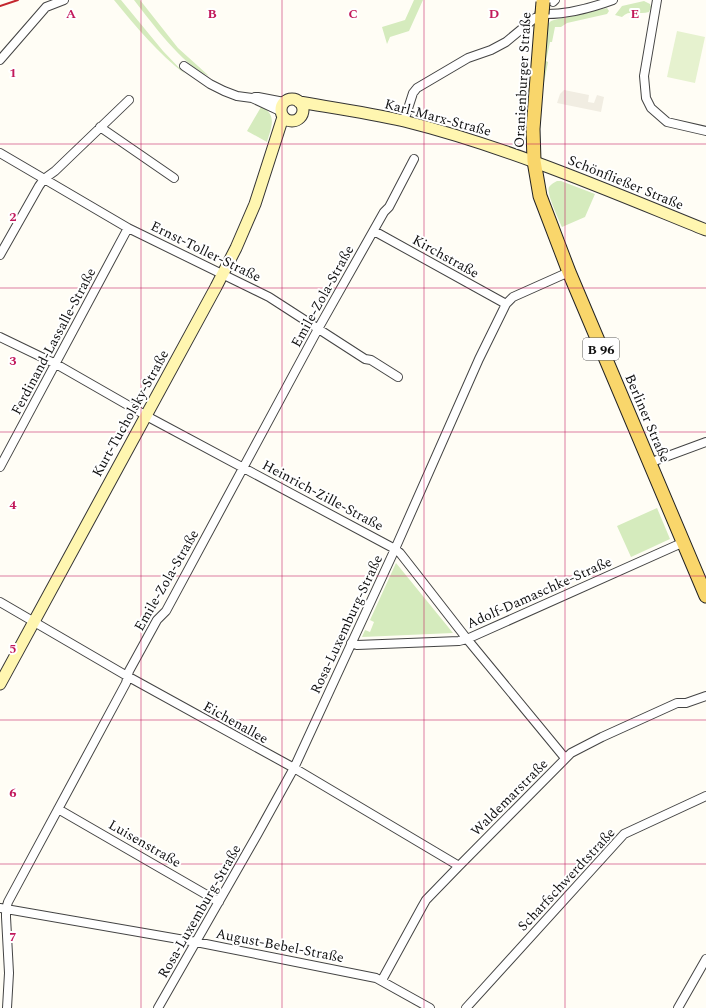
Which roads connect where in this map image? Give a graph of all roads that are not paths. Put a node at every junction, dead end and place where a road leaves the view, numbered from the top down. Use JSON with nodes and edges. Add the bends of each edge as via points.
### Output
{"nodes":[{"id":1,"x":64,"y":0,"type":"edge"},
{"id":2,"x":613,"y":0,"type":"edge"},
{"id":3,"x":657,"y":0,"type":"edge"},
{"id":4,"x":545,"y":9,"type":"edge"},
{"id":5,"x":0,"y":60,"type":"edge"},
{"id":6,"x":184,"y":66,"type":"dead end"},
{"id":7,"x":129,"y":100,"type":"dead end"},
{"id":8,"x":299,"y":102,"type":"junction"},
{"id":9,"x":331,"y":107,"type":"junction"},
{"id":10,"x":285,"y":113,"type":"junction"},
{"id":11,"x":303,"y":113,"type":"junction"},
{"id":12,"x":404,"y":121,"type":"junction"},
{"id":13,"x":100,"y":127,"type":"junction"},
{"id":14,"x":706,"y":131,"type":"edge"},
{"id":15,"x":0,"y":153,"type":"edge"},
{"id":16,"x":414,"y":159,"type":"dead end"},
{"id":17,"x":534,"y":161,"type":"junction"},
{"id":18,"x":174,"y":178,"type":"dead end"},
{"id":19,"x":44,"y":179,"type":"junction"},
{"id":20,"x":128,"y":228,"type":"junction"},
{"id":21,"x":706,"y":230,"type":"edge"},
{"id":22,"x":374,"y":231,"type":"junction"},
{"id":23,"x":3,"y":241,"type":"edge"},
{"id":24,"x":0,"y":255,"type":"edge"},
{"id":25,"x":569,"y":272,"type":"junction"},
{"id":26,"x":222,"y":273,"type":"junction"},
{"id":27,"x":506,"y":304,"type":"junction"},
{"id":28,"x":318,"y":329,"type":"junction"},
{"id":29,"x":0,"y":337,"type":"edge"},
{"id":30,"x":56,"y":364,"type":"junction"},
{"id":31,"x":398,"y":377,"type":"dead end"},
{"id":32,"x":146,"y":415,"type":"junction"},
{"id":33,"x":706,"y":442,"type":"edge"},
{"id":34,"x":649,"y":463,"type":"junction"},
{"id":35,"x":0,"y":467,"type":"edge"},
{"id":36,"x":243,"y":467,"type":"junction"},
{"id":37,"x":684,"y":542,"type":"junction"},
{"id":38,"x":395,"y":549,"type":"junction"},
{"id":39,"x":706,"y":596,"type":"edge"},
{"id":40,"x":0,"y":602,"type":"edge"},
{"id":41,"x":34,"y":621,"type":"junction"},
{"id":42,"x":467,"y":639,"type":"junction"},
{"id":43,"x":351,"y":643,"type":"junction"},
{"id":44,"x":128,"y":676,"type":"junction"},
{"id":45,"x":0,"y":684,"type":"edge"},
{"id":46,"x":706,"y":696,"type":"edge"},
{"id":47,"x":565,"y":758,"type":"junction"},
{"id":48,"x":294,"y":768,"type":"junction"},
{"id":49,"x":706,"y":796,"type":"edge"},
{"id":50,"x":58,"y":809,"type":"junction"},
{"id":51,"x":459,"y":866,"type":"junction"},
{"id":52,"x":219,"y":902,"type":"junction"},
{"id":53,"x":3,"y":908,"type":"edge"},
{"id":54,"x":196,"y":942,"type":"junction"},
{"id":55,"x":706,"y":959,"type":"edge"},
{"id":56,"x":382,"y":980,"type":"junction"},
{"id":57,"x":7,"y":1008,"type":"edge"},
{"id":58,"x":158,"y":1008,"type":"edge"},
{"id":59,"x":430,"y":1008,"type":"edge"},
{"id":60,"x":466,"y":1008,"type":"edge"},
{"id":61,"x":678,"y":1008,"type":"edge"}],
"edges":[{"from":1,"to":5,"type":"street","via":[[46,7]]},
{"from":2,"to":4,"type":"street","via":[[570,12]]},
{"from":3,"to":14,"type":"street","via":[[644,76],[646,98],[651,108],[667,122]]},
{"from":4,"to":12,"type":"street","via":[[506,42],[468,58],[417,88]]},
{"from":4,"to":17,"type":"main road","name":"Oranienburger Straße","number":"B 96","via":[[534,111]]},
{"from":6,"to":10,"type":"street","name":"Karl-Marx-Straße","via":[[224,91],[237,96],[258,97]]},
{"from":7,"to":13,"type":"street"},
{"from":8,"to":9,"type":"main road","name":"Karl-Marx-Straße"},
{"from":8,"to":10,"type":"main road","name":"Karl-Marx-Straße","via":[[293,99]]},
{"from":8,"to":11,"type":"main road"},
{"from":9,"to":11,"type":"main road","name":"Karl-Marx-Straße"},
{"from":9,"to":12,"type":"main road","name":"Karl-Marx-Straße"},
{"from":10,"to":11,"type":"main road","name":"Karl-Marx-Straße","via":[[299,119]]},
{"from":10,"to":26,"type":"main road","name":"Kurt-Tucholsky-Straße","via":[[250,216]]},
{"from":12,"to":17,"type":"main road","name":"Karl-Marx-Straße"},
{"from":13,"to":18,"type":"street"},
{"from":13,"to":19,"type":"street"},
{"from":15,"to":19,"type":"street","name":"Ernst-Toller-Straße"},
{"from":16,"to":22,"type":"street","name":"Emile-Zola-Straße"},
{"from":17,"to":21,"type":"main road","name":"Schönfließer Straße"},
{"from":17,"to":25,"type":"main road","name":"Berliner Straße","number":"B 96","via":[[541,201]]},
{"from":19,"to":20,"type":"street","name":"Ernst-Toller-Straße"},
{"from":19,"to":23,"type":"street"},
{"from":20,"to":26,"type":"street","name":"Ernst-Toller-Straße"},
{"from":20,"to":30,"type":"street","name":"Ferdinand-Lassalle-Straße"},
{"from":22,"to":27,"type":"street","name":"Kirchstraße"},
{"from":22,"to":28,"type":"street","name":"Emile-Zola-Straße"},
{"from":23,"to":24,"type":"street"},
{"from":25,"to":27,"type":"street","name":"Rosa-Luxemburg-Straße","via":[[513,297]]},
{"from":25,"to":34,"type":"main road","name":"Berliner Straße","number":"B 96"},
{"from":26,"to":28,"type":"street","name":"Ernst-Toller-Straße","via":[[269,297]]},
{"from":26,"to":32,"type":"main road","name":"Kurt-Tucholsky-Straße"},
{"from":27,"to":38,"type":"street","name":"Rosa-Luxemburg-Straße"},
{"from":28,"to":31,"type":"street","name":"Ernst-Toller-Straße"},
{"from":28,"to":36,"type":"street","name":"Emile-Zola-Straße"},
{"from":29,"to":30,"type":"street","name":"Heinrich-Zille-Straße"},
{"from":30,"to":32,"type":"street","name":"Heinrich-Zille-Straße"},
{"from":30,"to":35,"type":"street","name":"Ferdinand-Lassalle-Straße"},
{"from":32,"to":36,"type":"street","name":"Heinrich-Zille-Straße"},
{"from":32,"to":41,"type":"main road","name":"Kurt-Tucholsky-Straße"},
{"from":33,"to":34,"type":"street"},
{"from":34,"to":37,"type":"main road","name":"Berliner Straße","number":"B 96"},
{"from":36,"to":38,"type":"street","name":"Heinrich-Zille-Straße"},
{"from":36,"to":44,"type":"street","name":"Emile-Zola-Straße","via":[[166,612],[157,620]]},
{"from":37,"to":39,"type":"main road","name":"Berliner Straße","number":"B 96"},
{"from":37,"to":42,"type":"street","name":"Adolf-Damaschke-Straße"},
{"from":38,"to":42,"type":"street","name":"Heinrich-Zille-Straße"},
{"from":38,"to":43,"type":"street","name":"Rosa-Luxemburg-Straße"},
{"from":40,"to":41,"type":"street","name":"Eichenallee"},
{"from":41,"to":44,"type":"street","name":"Eichenallee"},
{"from":41,"to":45,"type":"main road","name":"Kurt-Tucholsky-Straße"},
{"from":42,"to":43,"type":"street","name":"Adolf-Damaschke-Straße","via":[[357,645]]},
{"from":42,"to":47,"type":"street","name":"Heinrich-Zille-Straße"},
{"from":43,"to":48,"type":"street","name":"Rosa-Luxemburg-Straße"},
{"from":44,"to":48,"type":"street","name":"Eichenallee"},
{"from":44,"to":50,"type":"street","name":"Emile-Zola-Straße"},
{"from":46,"to":47,"type":"street","name":"Waldemarstraße","via":[[686,703],[677,703],[602,737]]},
{"from":47,"to":51,"type":"street","name":"Waldemarstraße"},
{"from":48,"to":51,"type":"street","name":"Eichenallee"},
{"from":48,"to":52,"type":"street","name":"Rosa-Luxemburg-Straße"},
{"from":49,"to":60,"type":"street","name":"Scharfschwerdtstraße","via":[[624,834]]},
{"from":50,"to":52,"type":"street","name":"Luisenstraße"},
{"from":50,"to":53,"type":"street","name":"Emile-Zola-Straße"},
{"from":51,"to":56,"type":"street","name":"Waldemarstraße","via":[[422,906]]},
{"from":52,"to":54,"type":"street","name":"Rosa-Luxemburg-Straße"},
{"from":53,"to":54,"type":"street","name":"August-Bebel-Straße"},
{"from":53,"to":57,"type":"street","name":"Emile-Zola-Straße","via":[[9,973]]},
{"from":54,"to":56,"type":"street","name":"August-Bebel-Straße"},
{"from":54,"to":58,"type":"street","name":"Rosa-Luxemburg-Straße"},
{"from":55,"to":61,"type":"street"},
{"from":56,"to":59,"type":"street","name":"August-Bebel-Straße"}]}
